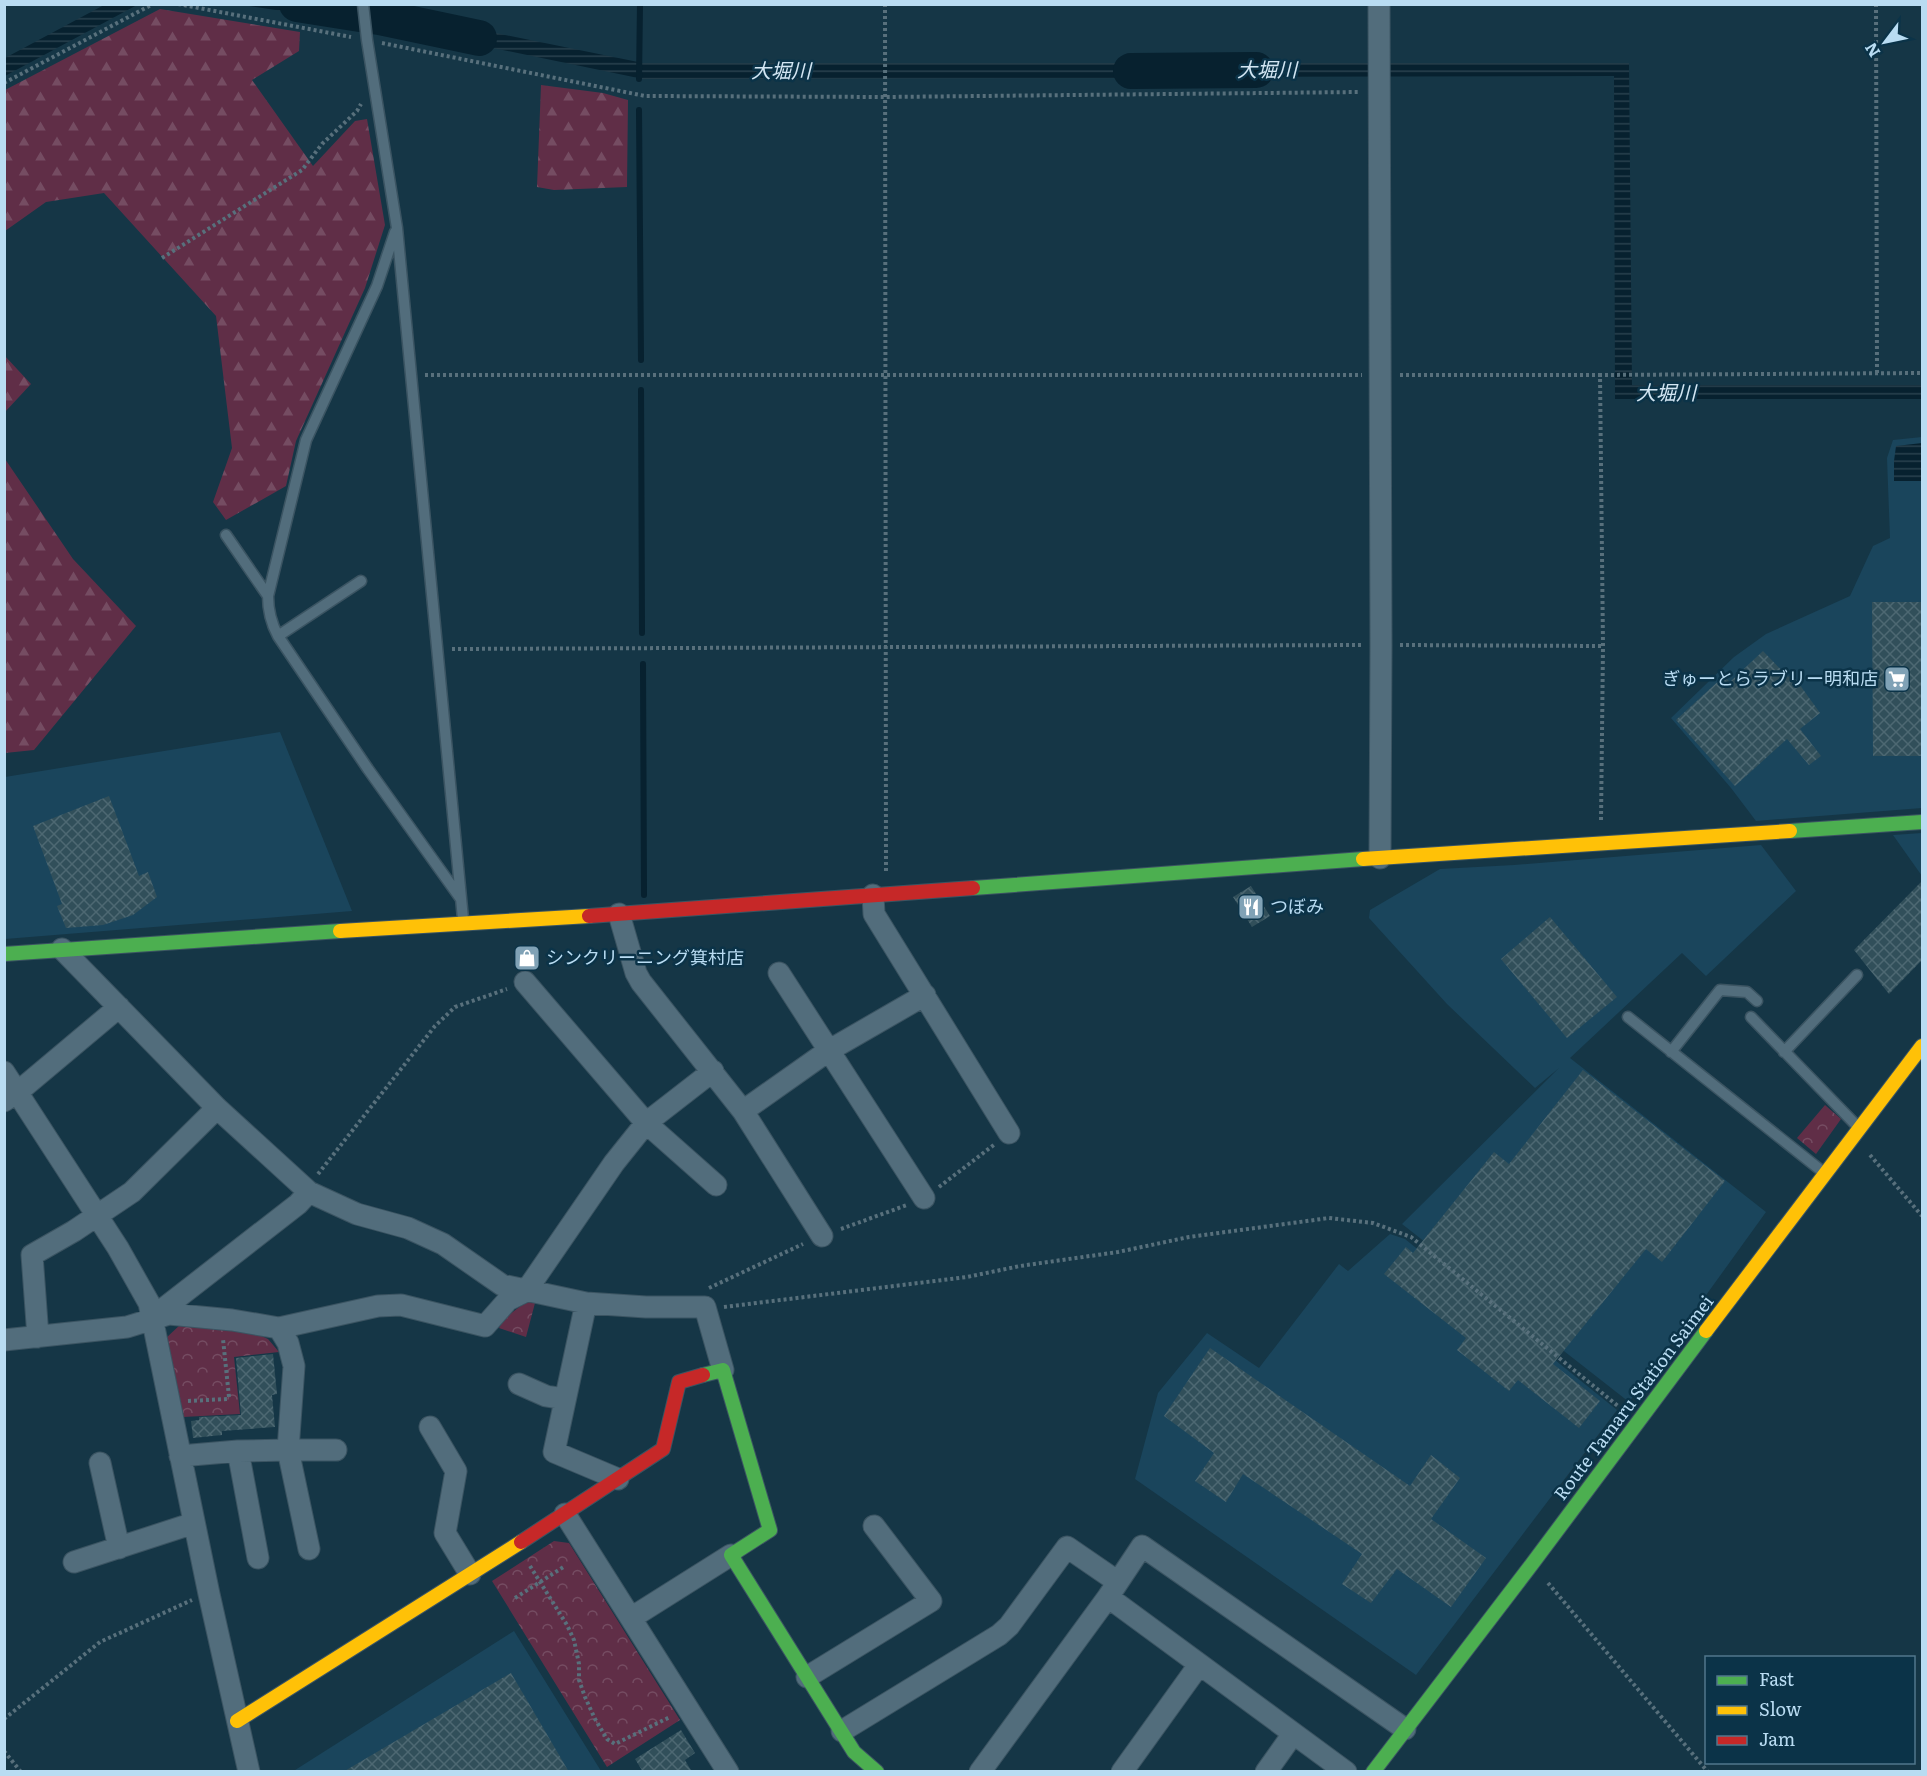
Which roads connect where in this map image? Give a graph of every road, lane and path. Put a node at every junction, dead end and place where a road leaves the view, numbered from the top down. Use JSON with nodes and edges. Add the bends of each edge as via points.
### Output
{"nodes":[{"id":1,"x":153,"y":4,"type":"edge"},
{"id":2,"x":178,"y":4,"type":"edge"},
{"id":3,"x":363,"y":4,"type":"edge"},
{"id":4,"x":885,"y":4,"type":"edge"},
{"id":5,"x":1379,"y":4,"type":"edge"},
{"id":6,"x":1876,"y":4,"type":"edge"},
{"id":7,"x":366,"y":35,"type":"junction"},
{"id":8,"x":4,"y":83,"type":"edge"},
{"id":9,"x":374,"y":85,"type":"junction"},
{"id":10,"x":1379,"y":92,"type":"junction"},
{"id":11,"x":885,"y":97,"type":"junction"},
{"id":12,"x":397,"y":228,"type":"junction"},
{"id":13,"x":162,"y":258,"type":"dead end"},
{"id":14,"x":1877,"y":373,"type":"junction"},
{"id":15,"x":1923,"y":373,"type":"edge"},
{"id":16,"x":412,"y":375,"type":"junction"},
{"id":17,"x":886,"y":375,"type":"junction"},
{"id":18,"x":1385,"y":375,"type":"junction"},
{"id":19,"x":1600,"y":375,"type":"junction"},
{"id":20,"x":226,"y":535,"type":"dead end"},
{"id":21,"x":361,"y":581,"type":"dead end"},
{"id":22,"x":268,"y":596,"type":"junction"},
{"id":23,"x":278,"y":636,"type":"junction"},
{"id":24,"x":1381,"y":645,"type":"junction"},
{"id":25,"x":1603,"y":646,"type":"junction"},
{"id":26,"x":887,"y":648,"type":"junction"},
{"id":27,"x":436,"y":649,"type":"junction"},
{"id":28,"x":1923,"y":822,"type":"edge"},
{"id":29,"x":1601,"y":843,"type":"junction"},
{"id":30,"x":1380,"y":858,"type":"junction"},
{"id":31,"x":880,"y":894,"type":"junction"},
{"id":32,"x":462,"y":899,"type":"junction"},
{"id":33,"x":619,"y":914,"type":"junction"},
{"id":34,"x":464,"y":922,"type":"junction"},
{"id":35,"x":62,"y":949,"type":"junction"},
{"id":36,"x":4,"y":954,"type":"edge"},
{"id":37,"x":779,"y":973,"type":"dead end"},
{"id":38,"x":1857,"y":975,"type":"dead end"},
{"id":39,"x":525,"y":982,"type":"joint"},
{"id":40,"x":925,"y":995,"type":"junction"},
{"id":41,"x":1757,"y":1002,"type":"dead end"},
{"id":42,"x":119,"y":1007,"type":"junction"},
{"id":43,"x":1628,"y":1017,"type":"dead end"},
{"id":44,"x":1751,"y":1017,"type":"dead end"},
{"id":45,"x":1923,"y":1046,"type":"edge"},
{"id":46,"x":828,"y":1051,"type":"junction"},
{"id":47,"x":1671,"y":1052,"type":"junction"},
{"id":48,"x":1784,"y":1052,"type":"junction"},
{"id":49,"x":713,"y":1071,"type":"junction"},
{"id":50,"x":4,"y":1072,"type":"edge"},
{"id":51,"x":12,"y":1096,"type":"edge"},
{"id":52,"x":218,"y":1108,"type":"junction"},
{"id":53,"x":743,"y":1111,"type":"junction"},
{"id":54,"x":646,"y":1123,"type":"junction"},
{"id":55,"x":1009,"y":1133,"type":"joint"},
{"id":56,"x":1857,"y":1133,"type":"junction"},
{"id":57,"x":1825,"y":1174,"type":"junction"},
{"id":58,"x":716,"y":1185,"type":"dead end"},
{"id":59,"x":309,"y":1192,"type":"junction"},
{"id":60,"x":924,"y":1198,"type":"junction"},
{"id":61,"x":98,"y":1216,"type":"junction"},
{"id":62,"x":1923,"y":1216,"type":"edge"},
{"id":63,"x":822,"y":1236,"type":"junction"},
{"id":64,"x":526,"y":1291,"type":"junction"},
{"id":65,"x":586,"y":1303,"type":"junction"},
{"id":66,"x":705,"y":1307,"type":"junction"},
{"id":67,"x":152,"y":1318,"type":"junction"},
{"id":68,"x":279,"y":1328,"type":"junction"},
{"id":69,"x":228,"y":1329,"type":"junction"},
{"id":70,"x":38,"y":1337,"type":"junction"},
{"id":71,"x":212,"y":1337,"type":"dead end"},
{"id":72,"x":4,"y":1340,"type":"edge"},
{"id":73,"x":723,"y":1370,"type":"junction"},
{"id":74,"x":519,"y":1384,"type":"dead end"},
{"id":75,"x":181,"y":1398,"type":"junction"},
{"id":76,"x":565,"y":1399,"type":"junction"},
{"id":77,"x":1637,"y":1422,"type":"junction"},
{"id":78,"x":430,"y":1427,"type":"dead end"},
{"id":79,"x":288,"y":1450,"type":"junction"},
{"id":80,"x":336,"y":1450,"type":"dead end"},
{"id":81,"x":237,"y":1451,"type":"junction"},
{"id":82,"x":180,"y":1456,"type":"junction"},
{"id":83,"x":100,"y":1463,"type":"dead end"},
{"id":84,"x":618,"y":1479,"type":"junction"},
{"id":85,"x":565,"y":1514,"type":"junction"},
{"id":86,"x":194,"y":1523,"type":"junction"},
{"id":87,"x":874,"y":1526,"type":"dead end"},
{"id":88,"x":516,"y":1545,"type":"junction"},
{"id":89,"x":119,"y":1548,"type":"junction"},
{"id":90,"x":309,"y":1549,"type":"dead end"},
{"id":91,"x":731,"y":1555,"type":"junction"},
{"id":92,"x":258,"y":1558,"type":"dead end"},
{"id":93,"x":74,"y":1562,"type":"dead end"},
{"id":94,"x":1532,"y":1564,"type":"junction"},
{"id":95,"x":565,"y":1566,"type":"dead end"},
{"id":96,"x":470,"y":1574,"type":"junction"},
{"id":97,"x":540,"y":1582,"type":"junction"},
{"id":98,"x":1113,"y":1589,"type":"junction"},
{"id":99,"x":209,"y":1594,"type":"junction"},
{"id":100,"x":515,"y":1598,"type":"dead end"},
{"id":101,"x":631,"y":1618,"type":"junction"},
{"id":102,"x":1198,"y":1665,"type":"junction"},
{"id":103,"x":807,"y":1677,"type":"junction"},
{"id":104,"x":688,"y":1708,"type":"junction"},
{"id":105,"x":4,"y":1719,"type":"edge"},
{"id":106,"x":237,"y":1721,"type":"junction"},
{"id":107,"x":1405,"y":1729,"type":"junction"},
{"id":108,"x":842,"y":1731,"type":"junction"},
{"id":109,"x":1293,"y":1734,"type":"junction"},
{"id":110,"x":4,"y":1751,"type":"edge"},
{"id":111,"x":727,"y":1771,"type":"edge"},
{"id":112,"x":21,"y":1772,"type":"edge"},
{"id":113,"x":249,"y":1772,"type":"edge"},
{"id":114,"x":877,"y":1772,"type":"edge"},
{"id":115,"x":980,"y":1772,"type":"edge"},
{"id":116,"x":1122,"y":1772,"type":"edge"},
{"id":117,"x":1266,"y":1772,"type":"edge"},
{"id":118,"x":1346,"y":1772,"type":"edge"},
{"id":119,"x":1373,"y":1772,"type":"edge"},
{"id":120,"x":1708,"y":1772,"type":"edge"}],
"edges":[{"from":1,"to":8,"type":"path"},
{"from":2,"to":7,"type":"path"},
{"from":3,"to":7,"type":"lane"},
{"from":4,"to":11,"type":"path"},
{"from":5,"to":10,"type":"street"},
{"from":6,"to":14,"type":"path"},
{"from":7,"to":9,"type":"lane"},
{"from":7,"to":11,"type":"path","via":[[645,96]]},
{"from":9,"to":12,"type":"lane"},
{"from":9,"to":13,"type":"path","via":[[357,111],[322,144],[302,170]]},
{"from":10,"to":11,"type":"path"},
{"from":10,"to":18,"type":"street"},
{"from":11,"to":17,"type":"path"},
{"from":12,"to":16,"type":"lane"},
{"from":12,"to":22,"type":"lane","via":[[377,286],[306,440]]},
{"from":14,"to":15,"type":"path"},
{"from":14,"to":19,"type":"path"},
{"from":16,"to":17,"type":"path"},
{"from":16,"to":27,"type":"lane"},
{"from":17,"to":18,"type":"path"},
{"from":17,"to":26,"type":"path"},
{"from":18,"to":19,"type":"path"},
{"from":18,"to":24,"type":"street"},
{"from":19,"to":25,"type":"path"},
{"from":20,"to":22,"type":"lane"},
{"from":21,"to":23,"type":"lane"},
{"from":22,"to":23,"type":"lane","via":[[269,614]]},
{"from":23,"to":32,"type":"lane"},
{"from":24,"to":25,"type":"path"},
{"from":24,"to":26,"type":"path"},
{"from":24,"to":30,"type":"street"},
{"from":25,"to":29,"type":"path"},
{"from":26,"to":27,"type":"path"},
{"from":26,"to":31,"type":"path"},
{"from":27,"to":32,"type":"lane"},
{"from":28,"to":29,"type":"street"},
{"from":29,"to":30,"type":"street"},
{"from":30,"to":31,"type":"street"},
{"from":31,"to":33,"type":"street"},
{"from":31,"to":40,"type":"street","via":[[874,914]]},
{"from":32,"to":34,"type":"lane"},
{"from":33,"to":34,"type":"street"},
{"from":33,"to":49,"type":"street","via":[[641,982]]},
{"from":34,"to":35,"type":"street"},
{"from":35,"to":36,"type":"street"},
{"from":35,"to":42,"type":"street"},
{"from":37,"to":46,"type":"street"},
{"from":38,"to":48,"type":"lane"},
{"from":39,"to":54,"type":"street"},
{"from":39,"to":59,"type":"path","via":[[455,1007],[435,1026],[315,1177]]},
{"from":40,"to":46,"type":"street"},
{"from":40,"to":55,"type":"street"},
{"from":41,"to":47,"type":"lane","via":[[1747,992],[1720,990]]},
{"from":42,"to":51,"type":"street"},
{"from":42,"to":52,"type":"street"},
{"from":43,"to":47,"type":"lane"},
{"from":44,"to":48,"type":"lane"},
{"from":45,"to":56,"type":"street","name":"Route Tamaru Station Saimei"},
{"from":46,"to":53,"type":"street"},
{"from":46,"to":60,"type":"street"},
{"from":47,"to":57,"type":"lane"},
{"from":48,"to":56,"type":"lane"},
{"from":49,"to":53,"type":"street"},
{"from":49,"to":54,"type":"street"},
{"from":50,"to":51,"type":"street"},
{"from":51,"to":61,"type":"street"},
{"from":52,"to":59,"type":"street"},
{"from":52,"to":61,"type":"street","via":[[132,1192]]},
{"from":53,"to":63,"type":"street"},
{"from":54,"to":58,"type":"street"},
{"from":54,"to":64,"type":"street"},
{"from":55,"to":60,"type":"path"},
{"from":56,"to":57,"type":"street","name":"Route Tamaru Station Saimei"},
{"from":56,"to":62,"type":"path"},
{"from":57,"to":77,"type":"street","name":"Route Tamaru Station Saimei"},
{"from":59,"to":64,"type":"street","via":[[357,1214],[408,1228],[443,1244],[502,1285]]},
{"from":59,"to":67,"type":"street"},
{"from":60,"to":63,"type":"path"},
{"from":61,"to":67,"type":"street","via":[[144,1292]]},
{"from":61,"to":70,"type":"street","via":[[32,1255]]},
{"from":63,"to":66,"type":"path","via":[[702,1292]]},
{"from":64,"to":65,"type":"street"},
{"from":64,"to":68,"type":"street","via":[[508,1300],[485,1326],[401,1305],[378,1306]]},
{"from":65,"to":66,"type":"street"},
{"from":65,"to":76,"type":"street"},
{"from":66,"to":73,"type":"street"},
{"from":66,"to":77,"type":"path","via":[[967,1277],[1286,1223],[1329,1218],[1362,1221],[1411,1237]]},
{"from":67,"to":69,"type":"street","via":[[176,1314]]},
{"from":67,"to":70,"type":"street","via":[[127,1327]]},
{"from":67,"to":75,"type":"street"},
{"from":68,"to":69,"type":"street"},
{"from":68,"to":79,"type":"street","via":[[288,1342],[294,1366]]},
{"from":69,"to":71,"type":"path"},
{"from":69,"to":75,"type":"path","via":[[227,1399]]},
{"from":70,"to":72,"type":"street"},
{"from":73,"to":84,"type":"street","via":[[679,1382],[663,1449]]},
{"from":73,"to":91,"type":"street","via":[[770,1530]]},
{"from":74,"to":76,"type":"street","via":[[546,1396]]},
{"from":75,"to":82,"type":"street"},
{"from":76,"to":84,"type":"street","via":[[554,1452]]},
{"from":77,"to":94,"type":"street","name":"Route Tamaru Station Saimei"},
{"from":78,"to":96,"type":"street","via":[[456,1471],[445,1533]]},
{"from":79,"to":80,"type":"street"},
{"from":79,"to":81,"type":"street"},
{"from":79,"to":90,"type":"street"},
{"from":81,"to":82,"type":"street"},
{"from":81,"to":92,"type":"street"},
{"from":82,"to":86,"type":"street"},
{"from":83,"to":89,"type":"street"},
{"from":84,"to":85,"type":"street"},
{"from":85,"to":88,"type":"street"},
{"from":85,"to":101,"type":"street"},
{"from":86,"to":89,"type":"street"},
{"from":86,"to":99,"type":"street"},
{"from":87,"to":103,"type":"street","via":[[931,1601]]},
{"from":88,"to":96,"type":"street"},
{"from":88,"to":97,"type":"path"},
{"from":89,"to":93,"type":"street"},
{"from":91,"to":101,"type":"street"},
{"from":91,"to":103,"type":"street"},
{"from":94,"to":107,"type":"street","name":"Route Tamaru Station Saimei"},
{"from":94,"to":120,"type":"path"},
{"from":95,"to":97,"type":"path"},
{"from":96,"to":106,"type":"street"},
{"from":97,"to":100,"type":"path"},
{"from":97,"to":104,"type":"path","via":[[574,1640],[579,1680],[607,1739],[615,1744]]},
{"from":98,"to":102,"type":"street"},
{"from":98,"to":107,"type":"street","via":[[1142,1546]]},
{"from":98,"to":108,"type":"street","via":[[1067,1547],[999,1635]]},
{"from":98,"to":115,"type":"street"},
{"from":99,"to":105,"type":"path","via":[[100,1642]]},
{"from":99,"to":106,"type":"street"},
{"from":101,"to":104,"type":"street"},
{"from":102,"to":109,"type":"street"},
{"from":102,"to":116,"type":"street"},
{"from":103,"to":108,"type":"street"},
{"from":104,"to":111,"type":"street"},
{"from":106,"to":113,"type":"street"},
{"from":107,"to":119,"type":"street","name":"Route Tamaru Station Saimei"},
{"from":108,"to":114,"type":"street","via":[[855,1752]]},
{"from":109,"to":117,"type":"street"},
{"from":109,"to":118,"type":"street"},
{"from":110,"to":112,"type":"path"}]}
